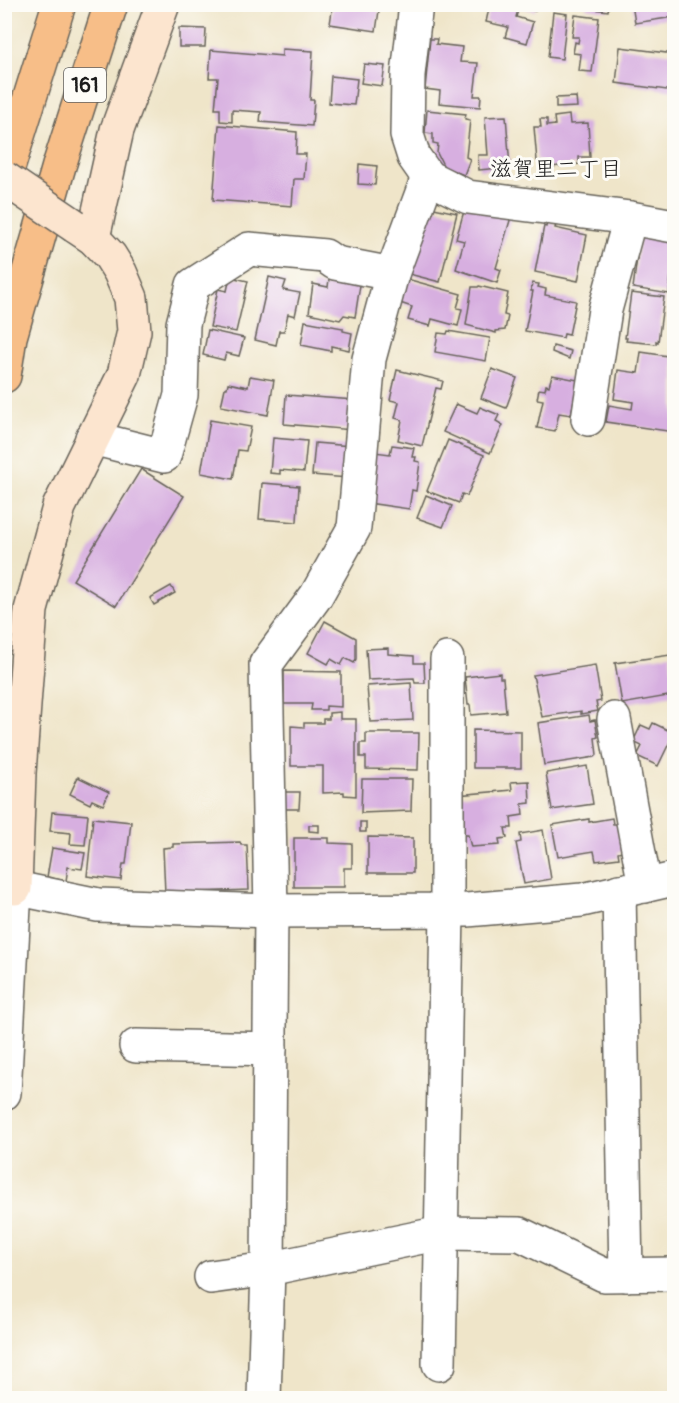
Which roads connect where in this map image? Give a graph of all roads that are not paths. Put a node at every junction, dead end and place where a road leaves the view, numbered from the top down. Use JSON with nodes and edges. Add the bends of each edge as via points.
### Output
{"nodes":[{"id":1,"x":59,"y":4,"type":"edge"},
{"id":2,"x":111,"y":4,"type":"edge"},
{"id":3,"x":164,"y":4,"type":"edge"},
{"id":4,"x":416,"y":4,"type":"edge"},
{"id":5,"x":428,"y":177,"type":"junction"},
{"id":6,"x":4,"y":179,"type":"edge"},
{"id":7,"x":630,"y":218,"type":"junction"},
{"id":8,"x":675,"y":226,"type":"edge"},
{"id":9,"x":84,"y":232,"type":"junction"},
{"id":10,"x":392,"y":274,"type":"junction"},
{"id":11,"x":4,"y":376,"type":"edge"},
{"id":12,"x":588,"y":419,"type":"dead end"},
{"id":13,"x":92,"y":438,"type":"junction"},
{"id":14,"x":447,"y":659,"type":"dead end"},
{"id":15,"x":614,"y":719,"type":"dead end"},
{"id":16,"x":646,"y":885,"type":"edge"},
{"id":17,"x":15,"y":888,"type":"junction"},
{"id":18,"x":447,"y":910,"type":"junction"},
{"id":19,"x":271,"y":912,"type":"junction"},
{"id":20,"x":136,"y":1046,"type":"dead end"},
{"id":21,"x":270,"y":1049,"type":"junction"},
{"id":22,"x":4,"y":1093,"type":"edge"},
{"id":23,"x":441,"y":1233,"type":"junction"},
{"id":24,"x":268,"y":1269,"type":"junction"},
{"id":25,"x":675,"y":1274,"type":"edge"},
{"id":26,"x":626,"y":1275,"type":"junction"},
{"id":27,"x":211,"y":1277,"type":"dead end"},
{"id":28,"x":439,"y":1364,"type":"dead end"},
{"id":29,"x":264,"y":1398,"type":"edge"}],
"edges":[{"from":1,"to":6,"type":"highway","number":"161"},
{"from":2,"to":11,"type":"highway","number":"161","via":[[59,166],[10,337]]},
{"from":3,"to":9,"type":"street"},
{"from":4,"to":5,"type":"street","via":[[408,75],[407,135],[414,157]]},
{"from":5,"to":7,"type":"street","via":[[468,197]]},
{"from":5,"to":10,"type":"street"},
{"from":6,"to":9,"type":"street","bridge":true},
{"from":7,"to":8,"type":"street"},
{"from":7,"to":12,"type":"street","via":[[605,310]]},
{"from":9,"to":13,"type":"street","via":[[110,256],[120,272],[131,298],[134,331],[124,375]]},
{"from":10,"to":13,"type":"street","via":[[335,263],[325,256],[249,249],[193,285],[183,324],[181,395],[164,456]]},
{"from":10,"to":19,"type":"street","via":[[369,359],[354,528],[316,596],[266,664]]},
{"from":13,"to":17,"type":"street","via":[[59,507],[31,610]]},
{"from":14,"to":18,"type":"street"},
{"from":15,"to":16,"type":"street"},
{"from":16,"to":18,"type":"street","via":[[582,900]]},
{"from":16,"to":26,"type":"street"},
{"from":17,"to":19,"type":"street","via":[[98,905]]},
{"from":17,"to":22,"type":"street"},
{"from":18,"to":19,"type":"street"},
{"from":18,"to":23,"type":"street"},
{"from":19,"to":21,"type":"street"},
{"from":20,"to":21,"type":"street"},
{"from":21,"to":24,"type":"street"},
{"from":23,"to":24,"type":"street"},
{"from":23,"to":26,"type":"street","via":[[520,1234],[604,1275]]},
{"from":23,"to":28,"type":"street"},
{"from":24,"to":27,"type":"street"},
{"from":24,"to":29,"type":"street"},
{"from":25,"to":26,"type":"street"}]}
